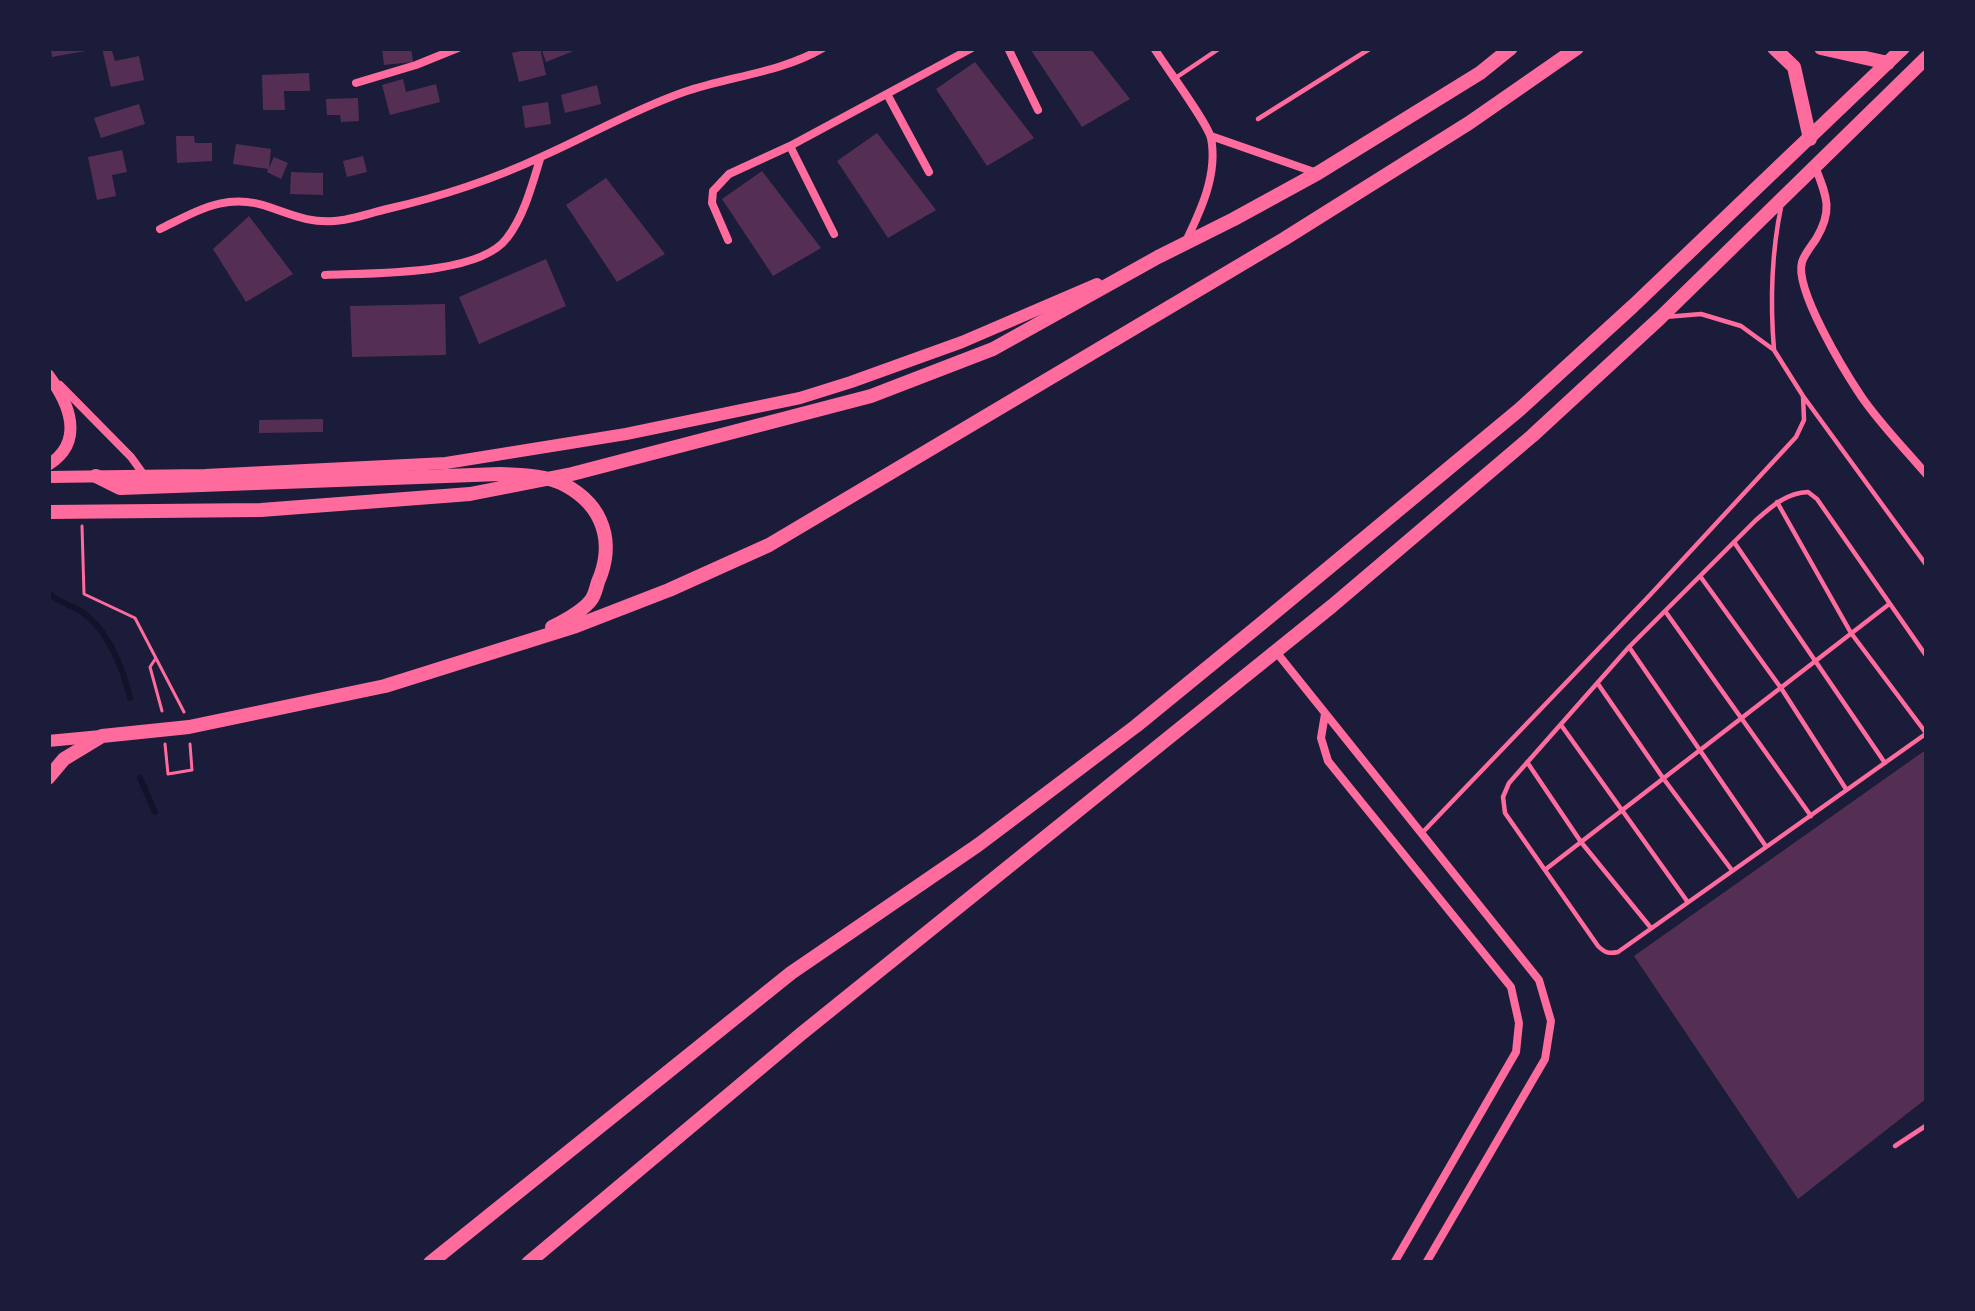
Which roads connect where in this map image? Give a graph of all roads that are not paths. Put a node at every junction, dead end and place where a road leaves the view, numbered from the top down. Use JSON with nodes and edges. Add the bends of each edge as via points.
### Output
{"nodes":[{"id":1,"x":458,"y":48,"type":"edge"},
{"id":2,"x":823,"y":48,"type":"edge"},
{"id":3,"x":972,"y":48,"type":"edge"},
{"id":4,"x":1008,"y":48,"type":"edge"},
{"id":5,"x":1154,"y":48,"type":"edge"},
{"id":6,"x":1220,"y":48,"type":"edge"},
{"id":7,"x":1371,"y":48,"type":"edge"},
{"id":8,"x":1511,"y":48,"type":"edge"},
{"id":9,"x":1576,"y":48,"type":"edge"},
{"id":10,"x":1774,"y":48,"type":"edge"},
{"id":11,"x":1821,"y":48,"type":"edge"},
{"id":12,"x":1903,"y":48,"type":"edge"},
{"id":13,"x":1927,"y":57,"type":"edge"},
{"id":14,"x":1888,"y":63,"type":"junction"},
{"id":15,"x":1174,"y":79,"type":"junction"},
{"id":16,"x":356,"y":83,"type":"dead end"},
{"id":17,"x":887,"y":94,"type":"junction"},
{"id":18,"x":1037,"y":110,"type":"dead end"},
{"id":19,"x":1258,"y":119,"type":"dead end"},
{"id":20,"x":1210,"y":136,"type":"junction"},
{"id":21,"x":1810,"y":139,"type":"junction"},
{"id":22,"x":790,"y":146,"type":"junction"},
{"id":23,"x":541,"y":158,"type":"junction"},
{"id":24,"x":1816,"y":167,"type":"junction"},
{"id":25,"x":929,"y":172,"type":"dead end"},
{"id":26,"x":1318,"y":173,"type":"junction"},
{"id":27,"x":1783,"y":200,"type":"junction"},
{"id":28,"x":160,"y":229,"type":"dead end"},
{"id":29,"x":834,"y":233,"type":"dead end"},
{"id":30,"x":728,"y":240,"type":"dead end"},
{"id":31,"x":1185,"y":244,"type":"junction"},
{"id":32,"x":1159,"y":257,"type":"junction"},
{"id":33,"x":325,"y":275,"type":"dead end"},
{"id":34,"x":1660,"y":318,"type":"junction"},
{"id":35,"x":1774,"y":350,"type":"junction"},
{"id":36,"x":48,"y":374,"type":"edge"},
{"id":37,"x":1803,"y":396,"type":"junction"},
{"id":38,"x":48,"y":464,"type":"edge"},
{"id":39,"x":1927,"y":475,"type":"edge"},
{"id":40,"x":96,"y":476,"type":"junction"},
{"id":41,"x":145,"y":476,"type":"junction"},
{"id":42,"x":48,"y":477,"type":"edge"},
{"id":43,"x":548,"y":479,"type":"junction"},
{"id":44,"x":1777,"y":502,"type":"junction"},
{"id":45,"x":48,"y":512,"type":"edge"},
{"id":46,"x":1734,"y":542,"type":"junction"},
{"id":47,"x":1927,"y":566,"type":"edge"},
{"id":48,"x":1700,"y":576,"type":"junction"},
{"id":49,"x":1890,"y":604,"type":"junction"},
{"id":50,"x":1665,"y":611,"type":"junction"},
{"id":51,"x":1851,"y":634,"type":"junction"},
{"id":52,"x":521,"y":644,"type":"junction"},
{"id":53,"x":1629,"y":647,"type":"junction"},
{"id":54,"x":1276,"y":651,"type":"junction"},
{"id":55,"x":1927,"y":657,"type":"edge"},
{"id":56,"x":1815,"y":661,"type":"junction"},
{"id":57,"x":1598,"y":683,"type":"junction"},
{"id":58,"x":1781,"y":688,"type":"junction"},
{"id":59,"x":1325,"y":712,"type":"junction"},
{"id":60,"x":1742,"y":718,"type":"junction"},
{"id":61,"x":1561,"y":725,"type":"junction"},
{"id":62,"x":1927,"y":733,"type":"edge"},
{"id":63,"x":102,"y":736,"type":"junction"},
{"id":64,"x":48,"y":741,"type":"edge"},
{"id":65,"x":1699,"y":751,"type":"junction"},
{"id":66,"x":1527,"y":762,"type":"junction"},
{"id":67,"x":1886,"y":763,"type":"junction"},
{"id":68,"x":48,"y":778,"type":"edge"},
{"id":69,"x":1663,"y":778,"type":"junction"},
{"id":70,"x":1847,"y":790,"type":"junction"},
{"id":71,"x":1623,"y":809,"type":"junction"},
{"id":72,"x":1811,"y":815,"type":"junction"},
{"id":73,"x":1422,"y":833,"type":"junction"},
{"id":74,"x":1581,"y":842,"type":"junction"},
{"id":75,"x":1767,"y":847,"type":"junction"},
{"id":76,"x":1546,"y":869,"type":"junction"},
{"id":77,"x":1733,"y":871,"type":"junction"},
{"id":78,"x":1688,"y":902,"type":"junction"},
{"id":79,"x":1652,"y":928,"type":"junction"},
{"id":80,"x":1927,"y":1125,"type":"edge"},
{"id":81,"x":1895,"y":1146,"type":"dead end"},
{"id":82,"x":430,"y":1263,"type":"edge"},
{"id":83,"x":528,"y":1263,"type":"edge"},
{"id":84,"x":1394,"y":1263,"type":"edge"},
{"id":85,"x":1426,"y":1263,"type":"edge"}],
"edges":[{"from":1,"to":16,"type":"street"},
{"from":2,"to":23,"type":"street","via":[[796,64],[686,92]]},
{"from":3,"to":17,"type":"street"},
{"from":4,"to":18,"type":"street"},
{"from":5,"to":15,"type":"street"},
{"from":6,"to":15,"type":"lane"},
{"from":7,"to":19,"type":"lane"},
{"from":8,"to":26,"type":"highway"},
{"from":9,"to":52,"type":"highway","via":[[1284,239],[769,545]]},
{"from":10,"to":21,"type":"highway","via":[[1795,67]]},
{"from":11,"to":14,"type":"highway"},
{"from":12,"to":14,"type":"highway"},
{"from":13,"to":24,"type":"highway"},
{"from":14,"to":21,"type":"highway"},
{"from":15,"to":20,"type":"street"},
{"from":17,"to":22,"type":"street"},
{"from":17,"to":25,"type":"street"},
{"from":20,"to":26,"type":"street"},
{"from":20,"to":31,"type":"street","via":[[1203,206]]},
{"from":21,"to":82,"type":"highway","via":[[1519,410],[1136,726],[775,985]]},
{"from":22,"to":29,"type":"street"},
{"from":22,"to":30,"type":"street","via":[[729,174],[713,191]]},
{"from":23,"to":28,"type":"street","via":[[428,200],[335,221],[246,201],[209,205]]},
{"from":23,"to":33,"type":"street","via":[[498,248],[447,266]]},
{"from":24,"to":27,"type":"highway"},
{"from":24,"to":39,"type":"street","via":[[1826,223],[1802,262],[1809,305],[1862,397]]},
{"from":26,"to":31,"type":"highway"},
{"from":27,"to":34,"type":"highway"},
{"from":27,"to":35,"type":"lane","via":[[1770,300]]},
{"from":31,"to":32,"type":"highway"},
{"from":32,"to":41,"type":"main road","via":[[962,342],[800,398],[446,463]]},
{"from":32,"to":43,"type":"highway","via":[[993,350],[871,396]]},
{"from":34,"to":35,"type":"lane","via":[[1701,314],[1741,326]]},
{"from":34,"to":54,"type":"highway"},
{"from":35,"to":37,"type":"lane"},
{"from":36,"to":38,"type":"main road","via":[[71,432],[62,456]]},
{"from":36,"to":41,"type":"street"},
{"from":37,"to":47,"type":"lane"},
{"from":37,"to":73,"type":"lane","via":[[1796,436]]},
{"from":40,"to":41,"type":"main road"},
{"from":40,"to":42,"type":"main road"},
{"from":40,"to":43,"type":"highway","via":[[120,488],[500,474]]},
{"from":43,"to":45,"type":"highway","via":[[470,494],[261,511]]},
{"from":43,"to":52,"type":"highway","via":[[596,512],[607,540],[603,572],[590,601]]},
{"from":44,"to":46,"type":"lane"},
{"from":44,"to":49,"type":"lane","via":[[1808,492],[1816,499]]},
{"from":44,"to":51,"type":"lane"},
{"from":46,"to":48,"type":"lane"},
{"from":46,"to":56,"type":"lane"},
{"from":48,"to":50,"type":"lane"},
{"from":48,"to":58,"type":"lane"},
{"from":49,"to":51,"type":"lane"},
{"from":49,"to":55,"type":"lane"},
{"from":50,"to":53,"type":"lane"},
{"from":50,"to":60,"type":"lane"},
{"from":51,"to":56,"type":"lane"},
{"from":51,"to":62,"type":"lane"},
{"from":52,"to":63,"type":"highway","via":[[385,686],[189,727]]},
{"from":53,"to":57,"type":"lane"},
{"from":53,"to":65,"type":"lane"},
{"from":54,"to":59,"type":"street"},
{"from":54,"to":83,"type":"highway"},
{"from":56,"to":58,"type":"lane"},
{"from":56,"to":67,"type":"lane"},
{"from":57,"to":61,"type":"lane"},
{"from":57,"to":69,"type":"lane"},
{"from":58,"to":60,"type":"lane"},
{"from":58,"to":70,"type":"lane"},
{"from":59,"to":73,"type":"street"},
{"from":59,"to":84,"type":"street","via":[[1328,761],[1511,987],[1519,1023],[1516,1052]]},
{"from":60,"to":65,"type":"lane"},
{"from":60,"to":72,"type":"lane"},
{"from":61,"to":66,"type":"lane"},
{"from":61,"to":71,"type":"lane"},
{"from":62,"to":67,"type":"lane"},
{"from":63,"to":64,"type":"main road"},
{"from":63,"to":68,"type":"highway"},
{"from":65,"to":69,"type":"lane"},
{"from":65,"to":75,"type":"lane"},
{"from":66,"to":74,"type":"lane"},
{"from":66,"to":76,"type":"lane","via":[[1509,783],[1505,813]]},
{"from":67,"to":70,"type":"lane"},
{"from":69,"to":71,"type":"lane"},
{"from":69,"to":77,"type":"lane"},
{"from":70,"to":72,"type":"lane"},
{"from":71,"to":74,"type":"lane"},
{"from":71,"to":78,"type":"lane"},
{"from":72,"to":75,"type":"lane"},
{"from":73,"to":85,"type":"street","via":[[1539,980],[1551,1022],[1545,1059]]},
{"from":74,"to":76,"type":"lane"},
{"from":74,"to":79,"type":"lane"},
{"from":75,"to":77,"type":"lane"},
{"from":76,"to":79,"type":"lane","via":[[1605,952]]},
{"from":77,"to":78,"type":"lane"},
{"from":78,"to":79,"type":"lane"},
{"from":80,"to":81,"type":"lane"}]}
